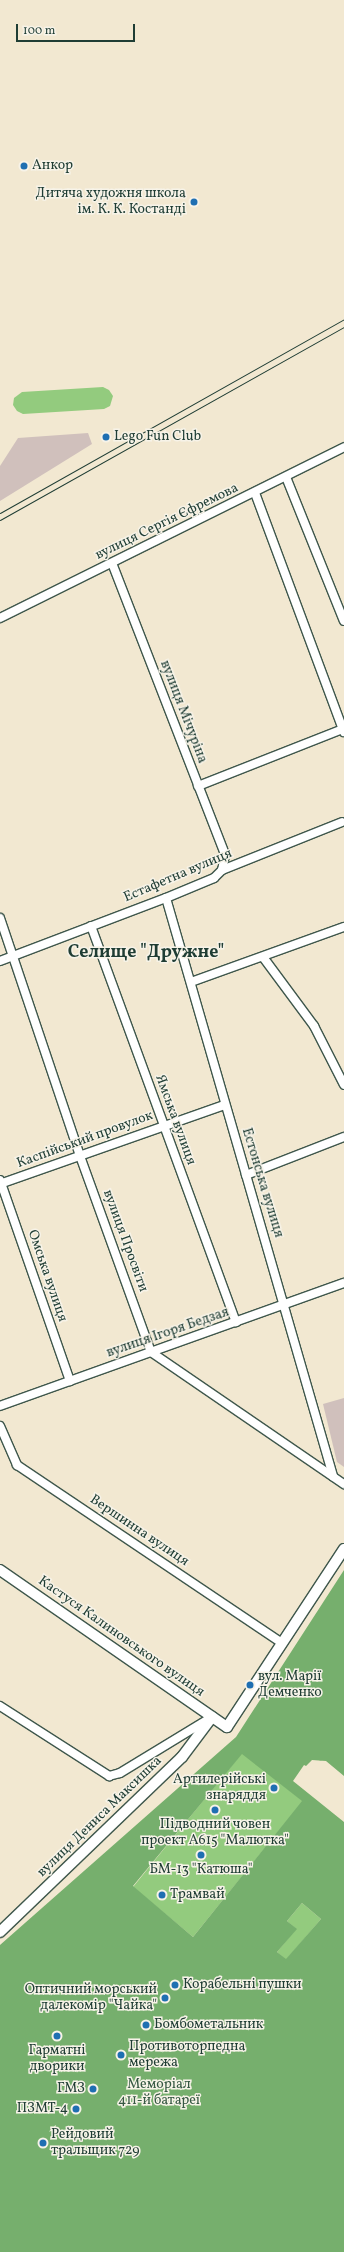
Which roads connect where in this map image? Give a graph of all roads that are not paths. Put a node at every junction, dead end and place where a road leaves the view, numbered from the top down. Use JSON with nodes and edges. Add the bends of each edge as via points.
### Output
{"nodes":[{"id":1,"x":344,"y":447,"type":"edge"},
{"id":2,"x":286,"y":477,"type":"junction"},
{"id":3,"x":254,"y":493,"type":"junction"},
{"id":4,"x":112,"y":563,"type":"junction"},
{"id":5,"x":0,"y":618,"type":"edge"},
{"id":6,"x":344,"y":621,"type":"edge"},
{"id":7,"x":344,"y":731,"type":"edge"},
{"id":8,"x":198,"y":786,"type":"junction"},
{"id":9,"x":343,"y":824,"type":"edge"},
{"id":10,"x":222,"y":870,"type":"junction"},
{"id":11,"x":166,"y":898,"type":"junction"},
{"id":12,"x":0,"y":918,"type":"edge"},
{"id":13,"x":91,"y":926,"type":"junction"},
{"id":14,"x":344,"y":927,"type":"edge"},
{"id":15,"x":13,"y":956,"type":"junction"},
{"id":16,"x":263,"y":957,"type":"junction"},
{"id":17,"x":0,"y":961,"type":"edge"},
{"id":18,"x":191,"y":982,"type":"junction"},
{"id":19,"x":344,"y":1085,"type":"edge"},
{"id":20,"x":224,"y":1105,"type":"junction"},
{"id":21,"x":162,"y":1126,"type":"junction"},
{"id":22,"x":344,"y":1137,"type":"edge"},
{"id":23,"x":80,"y":1156,"type":"junction"},
{"id":24,"x":246,"y":1175,"type":"junction"},
{"id":25,"x":0,"y":1183,"type":"edge"},
{"id":26,"x":344,"y":1283,"type":"edge"},
{"id":27,"x":284,"y":1305,"type":"junction"},
{"id":28,"x":236,"y":1322,"type":"junction"},
{"id":29,"x":151,"y":1352,"type":"junction"},
{"id":30,"x":70,"y":1381,"type":"junction"},
{"id":31,"x":0,"y":1406,"type":"edge"},
{"id":32,"x":0,"y":1426,"type":"edge"},
{"id":33,"x":333,"y":1476,"type":"junction"},
{"id":34,"x":344,"y":1484,"type":"edge"},
{"id":35,"x":344,"y":1548,"type":"edge"},
{"id":36,"x":0,"y":1570,"type":"edge"},
{"id":37,"x":282,"y":1643,"type":"junction"},
{"id":38,"x":0,"y":1706,"type":"edge"},
{"id":39,"x":212,"y":1717,"type":"junction"},
{"id":40,"x":0,"y":1932,"type":"edge"}],
"edges":[{"from":1,"to":2,"type":"street","name":"вулиця Сергія Єфремова"},
{"from":2,"to":3,"type":"street","name":"вулиця Сергія Єфремова"},
{"from":2,"to":6,"type":"street"},
{"from":3,"to":4,"type":"street","name":"вулиця Сергія Єфремова"},
{"from":3,"to":7,"type":"street"},
{"from":4,"to":5,"type":"street","name":"вулиця Сергія Єфремова"},
{"from":4,"to":8,"type":"street","name":"вулиця Мічуріна"},
{"from":7,"to":8,"type":"street"},
{"from":8,"to":10,"type":"street","name":"вулиця Мічуріна","via":[[225,855]]},
{"from":9,"to":10,"type":"street","name":"Естафетна вулиця"},
{"from":10,"to":11,"type":"street","name":"Естафетна вулиця","via":[[214,878]]},
{"from":11,"to":13,"type":"street","name":"Естафетна вулиця"},
{"from":11,"to":18,"type":"street","name":"Естонська вулиця"},
{"from":12,"to":15,"type":"street","name":"вулиця Просвіти"},
{"from":13,"to":15,"type":"street","name":"Естафетна вулиця"},
{"from":13,"to":21,"type":"street","name":"Ямська вулиця"},
{"from":14,"to":16,"type":"street"},
{"from":15,"to":17,"type":"street","name":"Естафетна вулиця"},
{"from":15,"to":23,"type":"street","name":"вулиця Просвіти"},
{"from":16,"to":18,"type":"street"},
{"from":16,"to":19,"type":"street","via":[[314,1026]]},
{"from":18,"to":20,"type":"street","name":"Естонська вулиця"},
{"from":20,"to":21,"type":"street","name":"Каспійський провулок"},
{"from":20,"to":24,"type":"street","name":"Естонська вулиця"},
{"from":21,"to":23,"type":"street","name":"Каспійський провулок"},
{"from":21,"to":28,"type":"street","name":"Ямська вулиця"},
{"from":22,"to":24,"type":"street"},
{"from":23,"to":25,"type":"street","name":"Каспійський провулок"},
{"from":23,"to":29,"type":"street","name":"вулиця Просвіти"},
{"from":24,"to":27,"type":"street","name":"Естонська вулиця"},
{"from":25,"to":30,"type":"street","name":"Омська вулиця"},
{"from":26,"to":27,"type":"street","name":"вулиця Ігоря Бедзая"},
{"from":27,"to":28,"type":"street","name":"вулиця Ігоря Бедзая"},
{"from":27,"to":33,"type":"street","name":"Естонська вулиця"},
{"from":28,"to":29,"type":"street","name":"вулиця Ігоря Бедзая"},
{"from":29,"to":30,"type":"street","name":"вулиця Ігоря Бедзая"},
{"from":29,"to":33,"type":"street"},
{"from":30,"to":31,"type":"street","name":"вулиця Ігоря Бедзая"},
{"from":32,"to":37,"type":"street","name":"Вершинна вулиця","via":[[17,1465]]},
{"from":33,"to":34,"type":"street"},
{"from":35,"to":37,"type":"street"},
{"from":36,"to":39,"type":"street","name":"Кастуся Калиновського вулиця"},
{"from":37,"to":39,"type":"street","name":"Кастуся Калиновського вулиця","via":[[226,1726]]},
{"from":38,"to":39,"type":"street","via":[[109,1776],[120,1773]]},
{"from":39,"to":40,"type":"street","name":"вулиця Дениса Максишка","via":[[177,1763]]}]}
